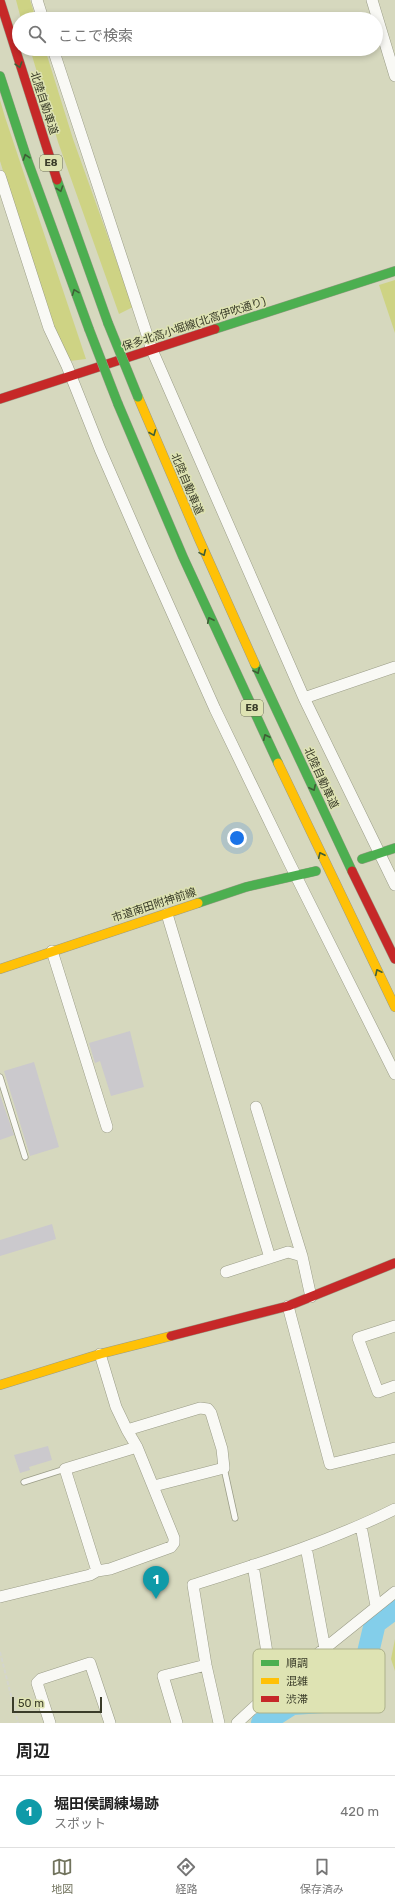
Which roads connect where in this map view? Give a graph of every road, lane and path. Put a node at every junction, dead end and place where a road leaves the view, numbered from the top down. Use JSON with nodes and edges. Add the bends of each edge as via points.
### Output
{"nodes":[{"id":1,"x":37,"y":0,"type":"edge"},
{"id":2,"x":372,"y":0,"type":"edge"},
{"id":3,"x":0,"y":1,"type":"edge"},
{"id":4,"x":41,"y":12,"type":"edge"},
{"id":5,"x":376,"y":12,"type":"edge"},
{"id":6,"x":383,"y":36,"type":"edge"},
{"id":7,"x":12,"y":40,"type":"edge"},
{"id":8,"x":17,"y":56,"type":"edge"},
{"id":9,"x":55,"y":56,"type":"edge"},
{"id":10,"x":0,"y":76,"type":"edge"},
{"id":11,"x":395,"y":76,"type":"edge"},
{"id":12,"x":0,"y":176,"type":"edge"},
{"id":13,"x":395,"y":271,"type":"edge"},
{"id":14,"x":152,"y":350,"type":"junction"},
{"id":15,"x":71,"y":376,"type":"junction"},
{"id":16,"x":0,"y":399,"type":"edge"},
{"id":17,"x":395,"y":667,"type":"edge"},
{"id":18,"x":304,"y":698,"type":"junction"},
{"id":19,"x":395,"y":848,"type":"edge"},
{"id":20,"x":378,"y":852,"type":"junction"},
{"id":21,"x":362,"y":859,"type":"dead end"},
{"id":22,"x":316,"y":871,"type":"dead end"},
{"id":23,"x":296,"y":876,"type":"junction"},
{"id":24,"x":395,"y":884,"type":"edge"},
{"id":25,"x":167,"y":914,"type":"junction"},
{"id":26,"x":52,"y":951,"type":"junction"},
{"id":27,"x":395,"y":959,"type":"edge"},
{"id":28,"x":0,"y":969,"type":"edge"},
{"id":29,"x":395,"y":1007,"type":"edge"},
{"id":30,"x":395,"y":1074,"type":"edge"},
{"id":31,"x":0,"y":1077,"type":"edge"},
{"id":32,"x":256,"y":1107,"type":"dead end"},
{"id":33,"x":107,"y":1127,"type":"dead end"},
{"id":34,"x":25,"y":1157,"type":"dead end"},
{"id":35,"x":302,"y":1256,"type":"junction"},
{"id":36,"x":270,"y":1258,"type":"junction"},
{"id":37,"x":395,"y":1262,"type":"edge"},
{"id":38,"x":226,"y":1272,"type":"dead end"},
{"id":39,"x":311,"y":1297,"type":"junction"},
{"id":40,"x":288,"y":1306,"type":"junction"},
{"id":41,"x":395,"y":1326,"type":"edge"},
{"id":42,"x":100,"y":1354,"type":"junction"},
{"id":43,"x":0,"y":1385,"type":"edge"},
{"id":44,"x":395,"y":1386,"type":"edge"},
{"id":45,"x":127,"y":1430,"type":"junction"},
{"id":46,"x":137,"y":1447,"type":"junction"},
{"id":47,"x":395,"y":1448,"type":"edge"},
{"id":48,"x":224,"y":1468,"type":"junction"},
{"id":49,"x":65,"y":1469,"type":"junction"},
{"id":50,"x":24,"y":1482,"type":"dead end"},
{"id":51,"x":154,"y":1486,"type":"junction"},
{"id":52,"x":395,"y":1509,"type":"edge"},
{"id":53,"x":235,"y":1518,"type":"dead end"},
{"id":54,"x":361,"y":1526,"type":"junction"},
{"id":55,"x":306,"y":1547,"type":"junction"},
{"id":56,"x":253,"y":1566,"type":"junction"},
{"id":57,"x":97,"y":1571,"type":"junction"},
{"id":58,"x":395,"y":1592,"type":"edge"},
{"id":59,"x":0,"y":1597,"type":"edge"},
{"id":60,"x":376,"y":1606,"type":"junction"},
{"id":61,"x":266,"y":1649,"type":"edge"},
{"id":62,"x":325,"y":1649,"type":"joint"},
{"id":63,"x":0,"y":1652,"type":"edge"},
{"id":64,"x":206,"y":1665,"type":"junction"},
{"id":65,"x":253,"y":1708,"type":"edge"},
{"id":66,"x":18,"y":1723,"type":"edge"},
{"id":67,"x":50,"y":1723,"type":"edge"},
{"id":68,"x":110,"y":1723,"type":"edge"},
{"id":69,"x":177,"y":1723,"type":"edge"},
{"id":70,"x":218,"y":1723,"type":"edge"},
{"id":71,"x":237,"y":1723,"type":"edge"}],
"edges":[{"from":1,"to":4,"type":"street"},
{"from":2,"to":5,"type":"street"},
{"from":3,"to":7,"type":"main road","name":"北陸自動車道","number":"E8","one_way":true,"bridge":true},
{"from":6,"to":11,"type":"street"},
{"from":8,"to":27,"type":"main road","name":"北陸自動車道","number":"E8","one_way":true,"bridge":true,"via":[[48,155],[138,397],[244,642]]},
{"from":9,"to":14,"type":"street"},
{"from":29,"to":10,"type":"main road","number":"E8","one_way":true,"bridge":true,"via":[[182,558],[89,329],[28,162]]},
{"from":12,"to":15,"type":"street","via":[[49,328]]},
{"from":13,"to":14,"type":"main road","name":"保多北高小堀線(北高伊吹通り)"},
{"from":14,"to":15,"type":"main road","name":"保多北高小堀線(北高伊吹通り)"},
{"from":14,"to":18,"type":"street"},
{"from":15,"to":16,"type":"main road","name":"保多北高小堀線(北高伊吹通り)"},
{"from":15,"to":23,"type":"street","via":[[100,449],[193,658]]},
{"from":17,"to":18,"type":"street"},
{"from":18,"to":20,"type":"street"},
{"from":19,"to":20,"type":"main road"},
{"from":20,"to":21,"type":"main road"},
{"from":20,"to":24,"type":"street"},
{"from":22,"to":23,"type":"main road","name":"市道南田附神前線"},
{"from":23,"to":25,"type":"main road","name":"市道南田附神前線","via":[[246,887]]},
{"from":23,"to":30,"type":"street"},
{"from":25,"to":26,"type":"main road","name":"市道南田附神前線"},
{"from":25,"to":36,"type":"street"},
{"from":26,"to":28,"type":"main road","name":"市道南田附神前線"},
{"from":26,"to":33,"type":"street"},
{"from":31,"to":34,"type":"lane"},
{"from":32,"to":35,"type":"street"},
{"from":35,"to":36,"type":"street","via":[[288,1252]]},
{"from":35,"to":39,"type":"street"},
{"from":36,"to":38,"type":"street"},
{"from":37,"to":39,"type":"main road"},
{"from":39,"to":40,"type":"main road"},
{"from":40,"to":42,"type":"main road"},
{"from":40,"to":47,"type":"street","via":[[330,1464]]},
{"from":41,"to":44,"type":"street","via":[[358,1338],[378,1392]]},
{"from":42,"to":43,"type":"main road"},
{"from":42,"to":45,"type":"street","via":[[116,1407]]},
{"from":45,"to":46,"type":"street"},
{"from":45,"to":48,"type":"street","via":[[205,1408],[212,1415],[222,1449]]},
{"from":46,"to":49,"type":"street"},
{"from":46,"to":51,"type":"street"},
{"from":48,"to":51,"type":"street"},
{"from":48,"to":53,"type":"lane"},
{"from":49,"to":50,"type":"lane"},
{"from":49,"to":57,"type":"street"},
{"from":51,"to":57,"type":"street","via":[[174,1538],[173,1545],[110,1569]]},
{"from":52,"to":54,"type":"street"},
{"from":54,"to":55,"type":"street"},
{"from":54,"to":60,"type":"street"},
{"from":55,"to":56,"type":"street"},
{"from":55,"to":62,"type":"street"},
{"from":56,"to":61,"type":"street"},
{"from":56,"to":64,"type":"street","via":[[193,1585]]},
{"from":57,"to":59,"type":"street","via":[[90,1575]]},
{"from":58,"to":60,"type":"street"},
{"from":60,"to":62,"type":"street"},
{"from":63,"to":66,"type":"path"},
{"from":64,"to":69,"type":"street","via":[[163,1676]]},
{"from":64,"to":70,"type":"street"},
{"from":65,"to":71,"type":"street"},
{"from":67,"to":68,"type":"street","via":[[37,1683],[41,1679],[90,1663]]}]}
